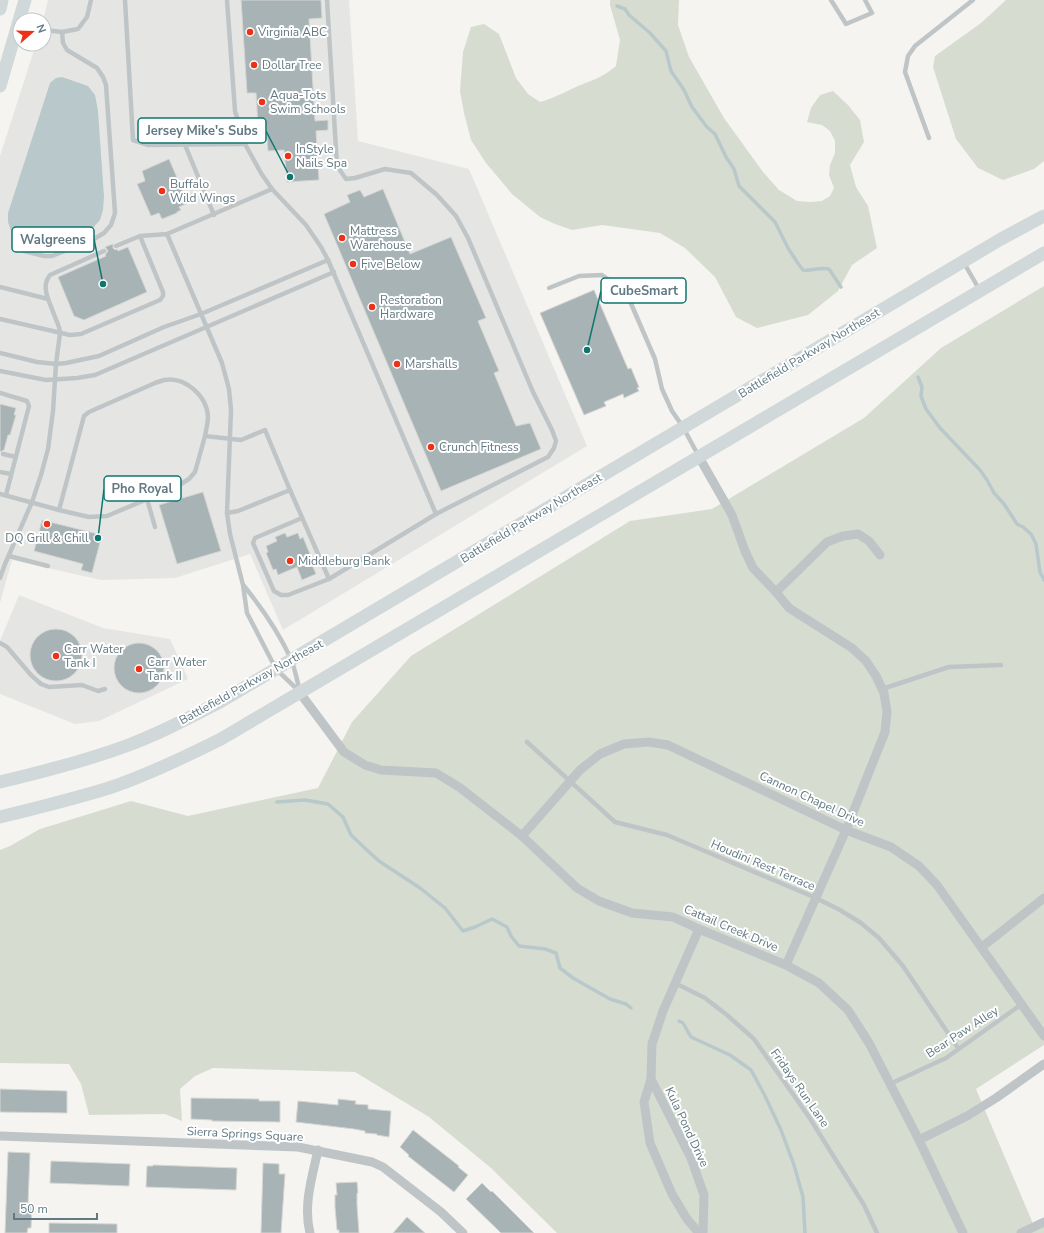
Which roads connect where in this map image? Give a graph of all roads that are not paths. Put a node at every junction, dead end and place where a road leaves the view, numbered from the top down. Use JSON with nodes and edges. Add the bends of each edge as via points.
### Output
{"nodes":[{"id":1,"x":2,"y":0,"type":"edge"},
{"id":2,"x":25,"y":0,"type":"edge"},
{"id":3,"x":91,"y":0,"type":"edge"},
{"id":4,"x":125,"y":0,"type":"edge"},
{"id":5,"x":227,"y":0,"type":"edge"},
{"id":6,"x":327,"y":0,"type":"edge"},
{"id":7,"x":831,"y":0,"type":"edge"},
{"id":8,"x":865,"y":0,"type":"edge"},
{"id":9,"x":973,"y":0,"type":"edge"},
{"id":10,"x":0,"y":9,"type":"edge"},
{"id":11,"x":22,"y":12,"type":"edge"},
{"id":12,"x":52,"y":31,"type":"edge"},
{"id":13,"x":62,"y":32,"type":"junction"},
{"id":14,"x":12,"y":47,"type":"edge"},
{"id":15,"x":0,"y":86,"type":"edge"},
{"id":16,"x":929,"y":138,"type":"dead end"},
{"id":17,"x":245,"y":144,"type":"junction"},
{"id":18,"x":185,"y":145,"type":"junction"},
{"id":19,"x":272,"y":189,"type":"junction"},
{"id":20,"x":214,"y":215,"type":"junction"},
{"id":21,"x":1044,"y":216,"type":"edge"},
{"id":22,"x":167,"y":234,"type":"junction"},
{"id":23,"x":140,"y":236,"type":"junction"},
{"id":24,"x":116,"y":246,"type":"dead end"},
{"id":25,"x":24,"y":251,"type":"dead end"},
{"id":26,"x":104,"y":251,"type":"dead end"},
{"id":27,"x":1044,"y":253,"type":"edge"},
{"id":28,"x":328,"y":260,"type":"junction"},
{"id":29,"x":963,"y":262,"type":"junction"},
{"id":30,"x":334,"y":272,"type":"junction"},
{"id":31,"x":0,"y":287,"type":"edge"},
{"id":32,"x":549,"y":288,"type":"dead end"},
{"id":33,"x":979,"y":290,"type":"junction"},
{"id":34,"x":48,"y":299,"type":"junction"},
{"id":35,"x":201,"y":314,"type":"junction"},
{"id":36,"x":0,"y":319,"type":"edge"},
{"id":37,"x":207,"y":327,"type":"junction"},
{"id":38,"x":60,"y":334,"type":"junction"},
{"id":39,"x":0,"y":353,"type":"edge"},
{"id":40,"x":56,"y":364,"type":"junction"},
{"id":41,"x":0,"y":371,"type":"edge"},
{"id":42,"x":55,"y":380,"type":"junction"},
{"id":43,"x":0,"y":393,"type":"edge"},
{"id":44,"x":683,"y":427,"type":"junction"},
{"id":45,"x":205,"y":436,"type":"junction"},
{"id":46,"x":230,"y":439,"type":"junction"},
{"id":47,"x":3,"y":454,"type":"dead end"},
{"id":48,"x":16,"y":457,"type":"junction"},
{"id":49,"x":699,"y":457,"type":"junction"},
{"id":50,"x":0,"y":472,"type":"edge"},
{"id":51,"x":11,"y":474,"type":"junction"},
{"id":52,"x":290,"y":490,"type":"junction"},
{"id":53,"x":0,"y":494,"type":"edge"},
{"id":54,"x":6,"y":495,"type":"junction"},
{"id":55,"x":147,"y":499,"type":"junction"},
{"id":56,"x":32,"y":502,"type":"junction"},
{"id":57,"x":59,"y":510,"type":"junction"},
{"id":58,"x":227,"y":513,"type":"junction"},
{"id":59,"x":436,"y":514,"type":"junction"},
{"id":60,"x":302,"y":518,"type":"junction"},
{"id":61,"x":155,"y":527,"type":"dead end"},
{"id":62,"x":880,"y":555,"type":"dead end"},
{"id":63,"x":9,"y":556,"type":"junction"},
{"id":64,"x":48,"y":566,"type":"dead end"},
{"id":65,"x":0,"y":578,"type":"edge"},
{"id":66,"x":329,"y":579,"type":"junction"},
{"id":67,"x":243,"y":584,"type":"junction"},
{"id":68,"x":776,"y":592,"type":"junction"},
{"id":69,"x":0,"y":643,"type":"edge"},
{"id":70,"x":291,"y":660,"type":"junction"},
{"id":71,"x":1001,"y":665,"type":"dead end"},
{"id":72,"x":276,"y":669,"type":"junction"},
{"id":73,"x":105,"y":689,"type":"dead end"},
{"id":74,"x":882,"y":689,"type":"junction"},
{"id":75,"x":300,"y":693,"type":"junction"},
{"id":76,"x":527,"y":742,"type":"dead end"},
{"id":77,"x":0,"y":782,"type":"edge"},
{"id":78,"x":570,"y":782,"type":"junction"},
{"id":79,"x":0,"y":817,"type":"edge"},
{"id":80,"x":846,"y":830,"type":"junction"},
{"id":81,"x":522,"y":836,"type":"junction"},
{"id":82,"x":816,"y":898,"type":"junction"},
{"id":83,"x":1044,"y":898,"type":"edge"},
{"id":84,"x":699,"y":929,"type":"junction"},
{"id":85,"x":982,"y":947,"type":"junction"},
{"id":86,"x":786,"y":965,"type":"junction"},
{"id":87,"x":675,"y":983,"type":"junction"},
{"id":88,"x":1022,"y":1004,"type":"junction"},
{"id":89,"x":1044,"y":1036,"type":"edge"},
{"id":90,"x":958,"y":1048,"type":"junction"},
{"id":91,"x":1044,"y":1064,"type":"edge"},
{"id":92,"x":651,"y":1079,"type":"junction"},
{"id":93,"x":890,"y":1084,"type":"junction"},
{"id":94,"x":0,"y":1136,"type":"edge"},
{"id":95,"x":919,"y":1140,"type":"junction"},
{"id":96,"x":318,"y":1150,"type":"junction"},
{"id":97,"x":1044,"y":1222,"type":"edge"},
{"id":98,"x":310,"y":1233,"type":"edge"},
{"id":99,"x":463,"y":1233,"type":"edge"},
{"id":100,"x":699,"y":1233,"type":"edge"},
{"id":101,"x":703,"y":1233,"type":"edge"},
{"id":102,"x":877,"y":1233,"type":"edge"},
{"id":103,"x":963,"y":1233,"type":"edge"},
{"id":104,"x":1021,"y":1233,"type":"edge"}],
"edges":[{"from":1,"to":10,"type":"main road"},
{"from":2,"to":11,"type":"main road"},
{"from":3,"to":13,"type":"lane","via":[[87,17],[78,29]]},
{"from":4,"to":18,"type":"lane","via":[[133,140],[148,145]]},
{"from":5,"to":17,"type":"lane","via":[[235,111]]},
{"from":6,"to":59,"type":"lane","via":[[338,166],[346,178],[355,178],[385,169],[410,173],[437,195],[456,216],[468,238],[556,441],[548,457]]},
{"from":7,"to":8,"type":"lane","via":[[846,24],[872,13]]},
{"from":9,"to":16,"type":"lane","via":[[915,46],[908,56],[906,72]]},
{"from":12,"to":13,"type":"lane"},
{"from":13,"to":25,"type":"lane","via":[[67,50],[97,68],[106,85],[115,213],[111,225],[94,240],[52,256]]},
{"from":14,"to":15,"type":"main road"},
{"from":17,"to":18,"type":"lane"},
{"from":17,"to":19,"type":"lane"},
{"from":18,"to":20,"type":"lane"},
{"from":19,"to":20,"type":"lane"},
{"from":19,"to":28,"type":"lane","via":[[306,225]]},
{"from":20,"to":22,"type":"lane"},
{"from":21,"to":29,"type":"main road","name":"Battlefield Parkway Northeast"},
{"from":22,"to":23,"type":"lane"},
{"from":22,"to":35,"type":"lane"},
{"from":23,"to":24,"type":"lane"},
{"from":23,"to":38,"type":"lane","via":[[164,292],[160,300],[81,334]]},
{"from":26,"to":34,"type":"lane","via":[[50,275],[45,288]]},
{"from":27,"to":33,"type":"main road"},
{"from":28,"to":30,"type":"lane"},
{"from":28,"to":35,"type":"lane"},
{"from":29,"to":33,"type":"lane"},
{"from":29,"to":44,"type":"main road","name":"Battlefield Parkway Northeast"},
{"from":30,"to":37,"type":"lane"},
{"from":30,"to":59,"type":"lane"},
{"from":31,"to":34,"type":"lane"},
{"from":32,"to":44,"type":"lane","via":[[579,276],[602,275],[626,292],[656,359],[662,389]]},
{"from":33,"to":49,"type":"main road"},
{"from":34,"to":38,"type":"lane"},
{"from":35,"to":37,"type":"lane"},
{"from":35,"to":40,"type":"lane","via":[[164,327],[99,356]]},
{"from":36,"to":38,"type":"lane"},
{"from":37,"to":42,"type":"lane","via":[[95,375]]},
{"from":37,"to":46,"type":"lane","via":[[227,378],[231,410]]},
{"from":38,"to":40,"type":"lane"},
{"from":39,"to":40,"type":"lane"},
{"from":40,"to":42,"type":"lane"},
{"from":41,"to":42,"type":"lane"},
{"from":42,"to":56,"type":"lane","via":[[54,411],[48,449]]},
{"from":43,"to":48,"type":"lane","via":[[28,401],[29,406]]},
{"from":44,"to":49,"type":"lane"},
{"from":44,"to":70,"type":"main road","name":"Battlefield Parkway Northeast"},
{"from":45,"to":46,"type":"lane"},
{"from":45,"to":55,"type":"lane","via":[[195,472],[189,479]]},
{"from":45,"to":57,"type":"lane","via":[[208,417],[205,405],[195,390],[178,381],[166,380],[155,383],[89,412],[84,416]]},
{"from":46,"to":52,"type":"lane","via":[[241,440],[265,430]]},
{"from":46,"to":58,"type":"lane"},
{"from":47,"to":48,"type":"lane"},
{"from":48,"to":51,"type":"lane"},
{"from":49,"to":68,"type":"street","via":[[732,515],[753,568]]},
{"from":49,"to":75,"type":"main road"},
{"from":50,"to":51,"type":"lane"},
{"from":51,"to":54,"type":"lane"},
{"from":52,"to":58,"type":"lane"},
{"from":52,"to":60,"type":"lane"},
{"from":53,"to":54,"type":"lane"},
{"from":54,"to":56,"type":"lane"},
{"from":55,"to":57,"type":"lane","via":[[98,518]]},
{"from":55,"to":61,"type":"lane"},
{"from":56,"to":57,"type":"lane"},
{"from":56,"to":63,"type":"lane"},
{"from":58,"to":67,"type":"lane"},
{"from":59,"to":66,"type":"lane"},
{"from":60,"to":66,"type":"lane"},
{"from":60,"to":66,"type":"lane","via":[[256,538],[253,543],[274,591],[288,595]]},
{"from":62,"to":68,"type":"street","via":[[869,541],[858,534],[842,536],[827,542]]},
{"from":63,"to":64,"type":"lane"},
{"from":63,"to":65,"type":"lane"},
{"from":67,"to":70,"type":"lane","via":[[260,607]]},
{"from":67,"to":72,"type":"lane","via":[[248,613]]},
{"from":68,"to":74,"type":"street","via":[[789,608],[857,652],[866,661]]},
{"from":69,"to":73,"type":"lane","via":[[8,647],[41,684],[49,687],[82,685],[98,691]]},
{"from":70,"to":72,"type":"main road","name":"Battlefield Parkway Northeast"},
{"from":70,"to":75,"type":"lane"},
{"from":71,"to":74,"type":"lane","via":[[949,667]]},
{"from":72,"to":75,"type":"lane"},
{"from":72,"to":77,"type":"main road","name":"Battlefield Parkway Northeast","via":[[183,721],[128,745],[62,767]]},
{"from":74,"to":80,"type":"street","via":[[887,712],[885,732]]},
{"from":75,"to":79,"type":"main road","via":[[221,739],[154,770],[70,800]]},
{"from":75,"to":81,"type":"street","name":"Cattail Creek Drive","via":[[344,752],[365,765],[381,770],[436,773],[459,786]]},
{"from":76,"to":78,"type":"lane","name":"Houdini Rest Terrace"},
{"from":78,"to":80,"type":"street","name":"Cannon Chapel Drive","via":[[600,754],[624,744],[649,742],[668,745]]},
{"from":78,"to":81,"type":"street","name":"Cannon Chapel Drive"},
{"from":78,"to":82,"type":"lane","name":"Houdini Rest Terrace","via":[[615,822],[667,835]]},
{"from":80,"to":82,"type":"street"},
{"from":80,"to":85,"type":"street","name":"Cannon Chapel Drive","via":[[891,847],[919,866],[937,885]]},
{"from":81,"to":84,"type":"street","name":"Cattail Creek Drive","via":[[577,888],[599,901],[632,913],[673,917]]},
{"from":82,"to":86,"type":"street"},
{"from":82,"to":90,"type":"lane","name":"Houdini Rest Terrace","via":[[856,920],[879,938],[903,966]]},
{"from":83,"to":85,"type":"street"},
{"from":84,"to":86,"type":"street","name":"Cattail Creek Drive"},
{"from":84,"to":87,"type":"street","name":"Kula Pond Drive"},
{"from":85,"to":88,"type":"street","name":"Cannon Chapel Drive"},
{"from":86,"to":93,"type":"street","name":"Cattail Creek Drive","via":[[819,984],[848,1010]]},
{"from":87,"to":92,"type":"street","name":"Kula Pond Drive","via":[[652,1044]]},
{"from":87,"to":102,"type":"lane","name":"Fridays Run Lane","via":[[705,998],[754,1039],[809,1117],[864,1205]]},
{"from":88,"to":89,"type":"street","name":"Cannon Chapel Drive"},
{"from":88,"to":90,"type":"lane","name":"Bear Paw Alley"},
{"from":90,"to":93,"type":"lane","name":"Bear Paw Alley","via":[[946,1058]]},
{"from":91,"to":95,"type":"street","via":[[967,1116]]},
{"from":92,"to":100,"type":"street","name":"Kula Pond Drive","via":[[644,1102],[650,1143],[672,1194]]},
{"from":92,"to":101,"type":"street","name":"Kula Pond Drive","via":[[691,1158],[699,1180],[704,1195]]},
{"from":93,"to":95,"type":"street","name":"Cattail Creek Drive"},
{"from":94,"to":96,"type":"street","name":"Sierra Springs Square","via":[[298,1147]]},
{"from":95,"to":103,"type":"street","name":"Cattail Creek Drive"},
{"from":96,"to":98,"type":"street","via":[[309,1193],[307,1223]]},
{"from":96,"to":99,"type":"street","name":"Sierra Springs Square","via":[[372,1162],[383,1167],[441,1212]]},
{"from":97,"to":104,"type":"street"}]}
